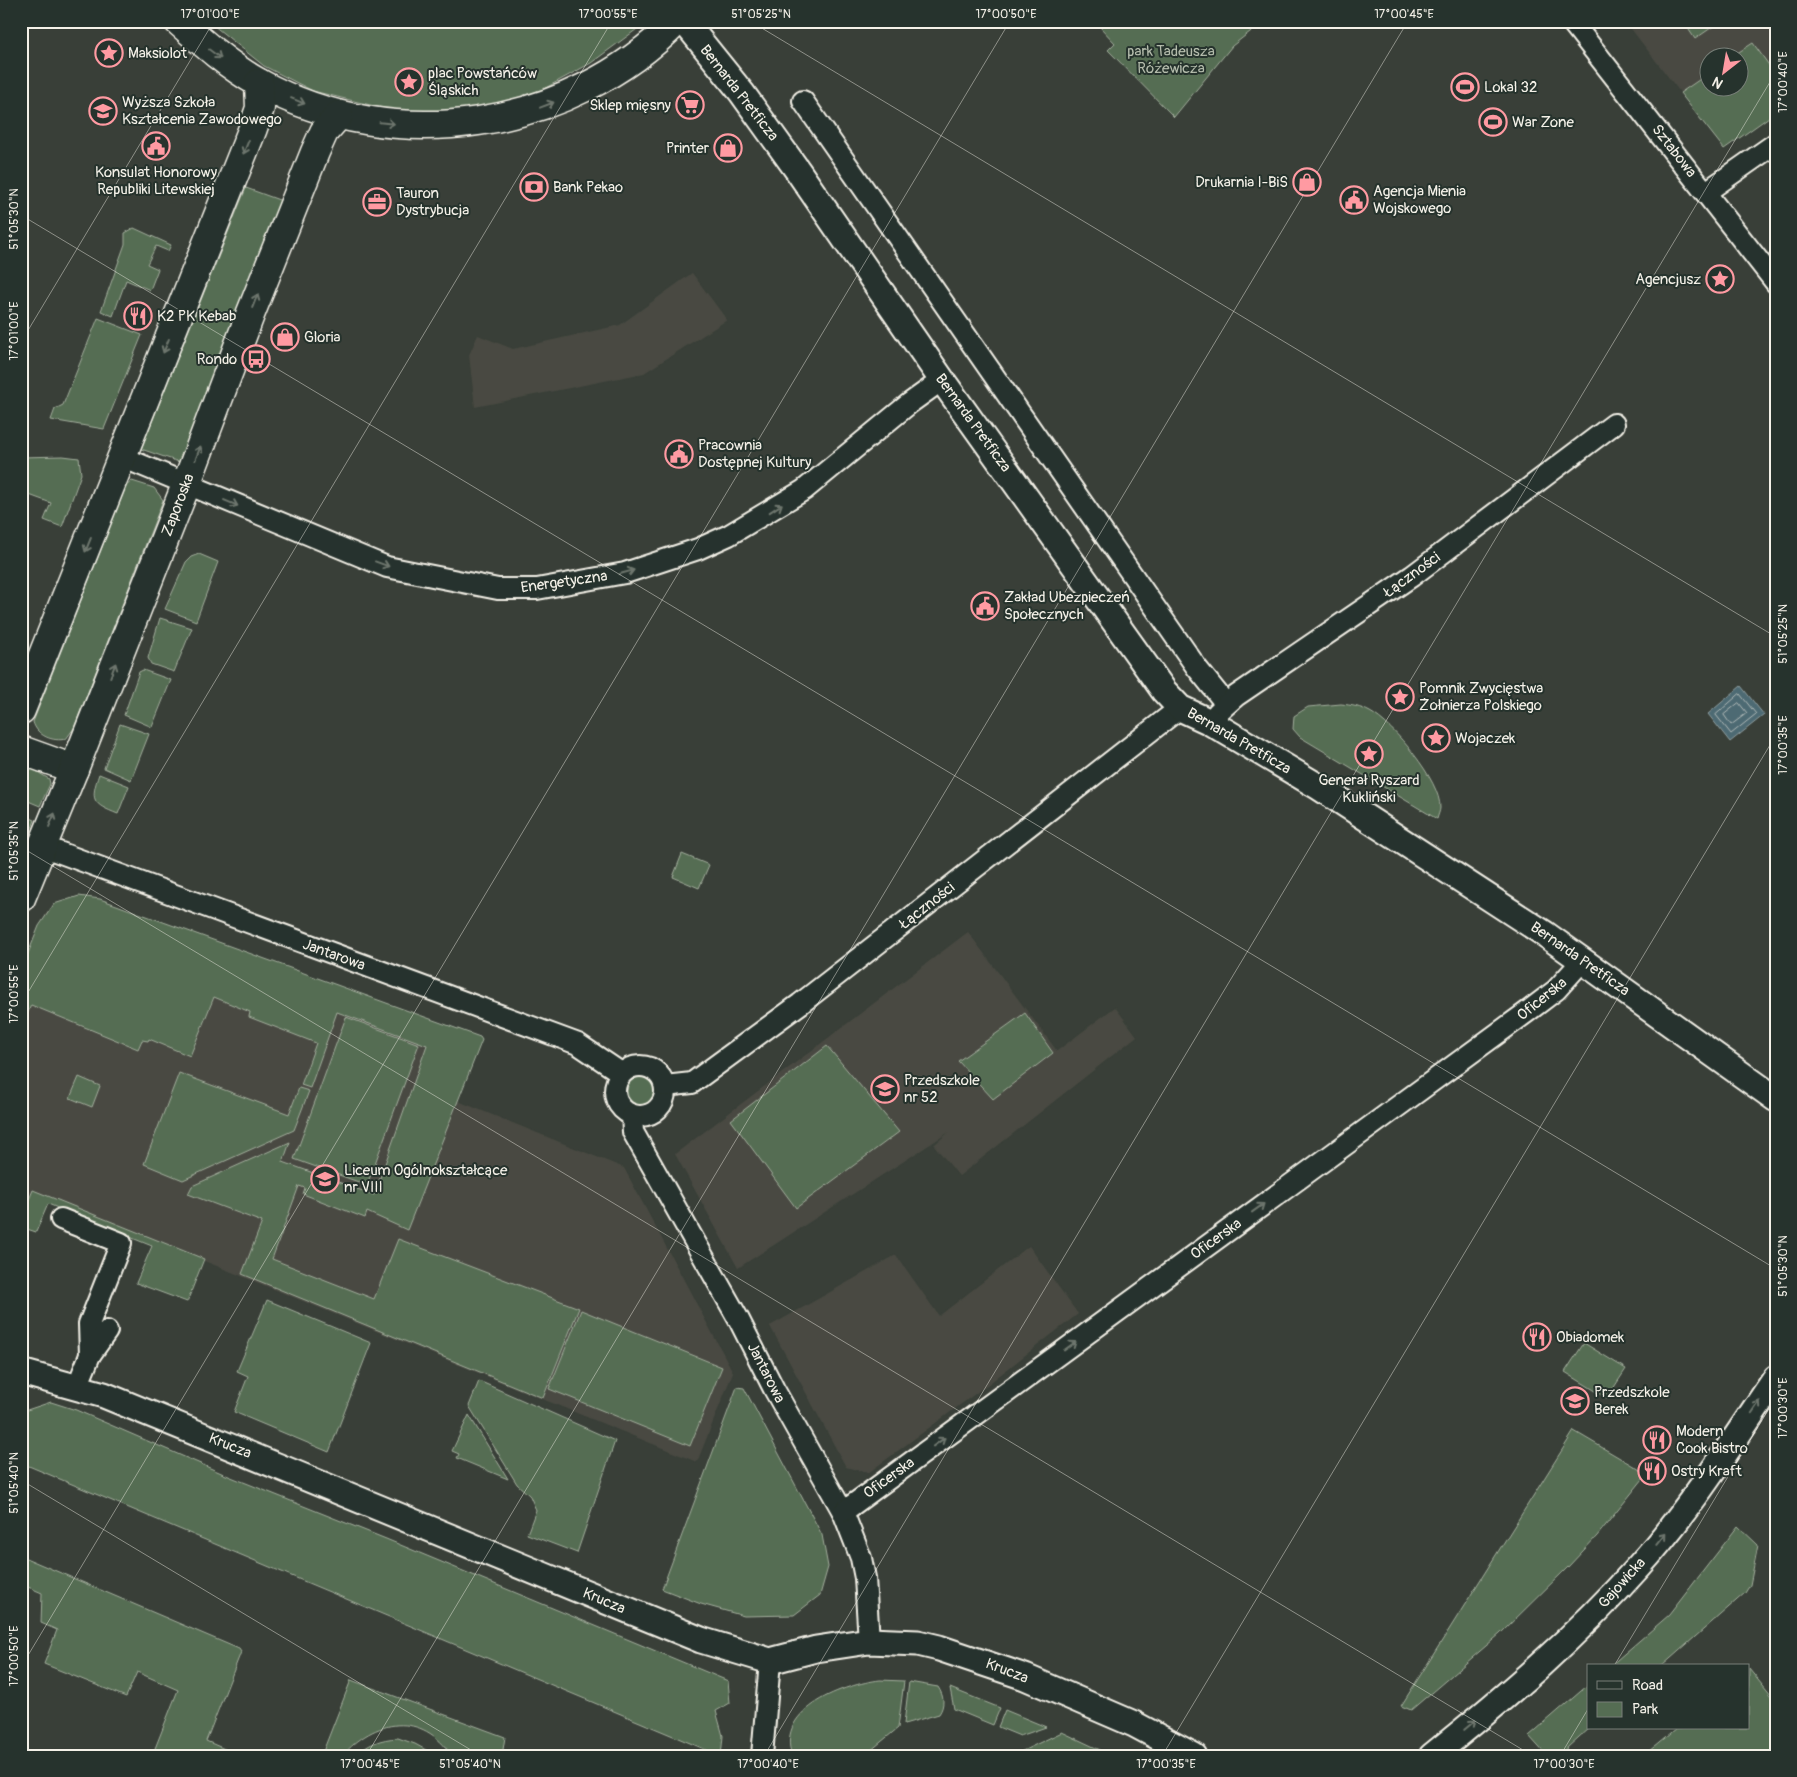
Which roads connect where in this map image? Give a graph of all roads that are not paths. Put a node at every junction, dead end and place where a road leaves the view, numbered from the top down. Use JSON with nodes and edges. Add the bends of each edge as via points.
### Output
{"nodes":[{"id":1,"x":178,"y":21,"type":"edge"},
{"id":2,"x":677,"y":21,"type":"edge"},
{"id":3,"x":684,"y":21,"type":"edge"},
{"id":4,"x":1571,"y":21,"type":"edge"},
{"id":5,"x":259,"y":83,"type":"junction"},
{"id":6,"x":803,"y":101,"type":"dead end"},
{"id":7,"x":340,"y":115,"type":"junction"},
{"id":8,"x":1776,"y":143,"type":"edge"},
{"id":9,"x":1706,"y":192,"type":"junction"},
{"id":10,"x":1776,"y":283,"type":"edge"},
{"id":11,"x":942,"y":380,"type":"junction"},
{"id":12,"x":1614,"y":424,"type":"dead end"},
{"id":13,"x":122,"y":457,"type":"junction"},
{"id":14,"x":186,"y":485,"type":"junction"},
{"id":15,"x":1226,"y":704,"type":"junction"},
{"id":16,"x":1180,"y":708,"type":"junction"},
{"id":17,"x":21,"y":710,"type":"edge"},
{"id":18,"x":1208,"y":721,"type":"junction"},
{"id":19,"x":21,"y":750,"type":"edge"},
{"id":20,"x":74,"y":769,"type":"junction"},
{"id":21,"x":42,"y":846,"type":"junction"},
{"id":22,"x":21,"y":898,"type":"edge"},
{"id":23,"x":1583,"y":960,"type":"junction"},
{"id":24,"x":621,"y":1073,"type":"junction"},
{"id":25,"x":665,"y":1086,"type":"junction"},
{"id":26,"x":1776,"y":1098,"type":"edge"},
{"id":27,"x":632,"y":1115,"type":"junction"},
{"id":28,"x":61,"y":1219,"type":"dead end"},
{"id":29,"x":107,"y":1331,"type":"dead end"},
{"id":30,"x":90,"y":1355,"type":"junction"},
{"id":31,"x":21,"y":1372,"type":"edge"},
{"id":32,"x":1776,"y":1378,"type":"edge"},
{"id":33,"x":78,"y":1387,"type":"junction"},
{"id":34,"x":844,"y":1512,"type":"junction"},
{"id":35,"x":869,"y":1641,"type":"junction"},
{"id":36,"x":770,"y":1661,"type":"junction"},
{"id":37,"x":762,"y":1756,"type":"edge"},
{"id":38,"x":1194,"y":1756,"type":"edge"},
{"id":39,"x":1432,"y":1756,"type":"edge"}],
"edges":[{"from":1,"to":5,"type":"main road","one_way":true,"via":[[209,49]]},
{"from":7,"to":2,"type":"main road","one_way":true,"via":[[390,124],[450,126],[512,116],[568,97],[614,72]]},
{"from":3,"to":11,"type":"street","name":"Bernarda Pretficza","via":[[742,93]]},
{"from":4,"to":9,"type":"street","name":"Sztabowa"},
{"from":5,"to":7,"type":"main road","one_way":true},
{"from":5,"to":13,"type":"main road","one_way":true,"via":[[260,108],[256,122]]},
{"from":6,"to":15,"type":"street","via":[[1197,668]]},
{"from":14,"to":7,"type":"main road","name":"Zaporoska","one_way":true,"via":[[315,152],[324,132]]},
{"from":8,"to":9,"type":"street"},
{"from":9,"to":10,"type":"street","name":"Sztabowa"},
{"from":14,"to":11,"type":"street","name":"Energetyczna","one_way":true,"via":[[387,567],[498,589],[537,589],[625,573],[698,549],[729,535],[804,490]]},
{"from":11,"to":16,"type":"street","name":"Bernarda Pretficza","via":[[1164,692]]},
{"from":12,"to":15,"type":"street","name":"Łączności","via":[[1412,576]]},
{"from":13,"to":14,"type":"street","name":"Energetyczna"},
{"from":13,"to":17,"type":"main road","one_way":true},
{"from":20,"to":14,"type":"main road","name":"Zaporoska","one_way":true},
{"from":15,"to":18,"type":"street","name":"Łączności"},
{"from":16,"to":18,"type":"street","name":"Bernarda Pretficza"},
{"from":16,"to":25,"type":"street","name":"Łączności","via":[[800,1004],[692,1083]]},
{"from":18,"to":23,"type":"street","name":"Bernarda Pretficza","via":[[1417,850]]},
{"from":19,"to":20,"type":"main road"},
{"from":21,"to":20,"type":"main road","name":"Zaporoska","one_way":true},
{"from":21,"to":22,"type":"main road","name":"Zaporoska"},
{"from":21,"to":24,"type":"street","name":"Jantarowa","via":[[578,1044]]},
{"from":23,"to":26,"type":"street","name":"Bernarda Pretficza"},
{"from":34,"to":23,"type":"street","name":"Oficerska","one_way":true,"via":[[1527,1012],[1556,990]]},
{"from":24,"to":25,"type":"street","via":[[630,1067],[646,1065],[660,1075]]},
{"from":24,"to":27,"type":"street","via":[[614,1094],[617,1103]]},
{"from":25,"to":27,"type":"street","via":[[658,1108],[651,1114]]},
{"from":27,"to":34,"type":"street","name":"Jantarowa","via":[[633,1132]]},
{"from":28,"to":30,"type":"street","via":[[121,1243],[89,1324]]},
{"from":29,"to":30,"type":"street"},
{"from":30,"to":33,"type":"street"},
{"from":31,"to":33,"type":"street","name":"Krucza"},
{"from":39,"to":32,"type":"street","name":"Gajowicka","one_way":true,"via":[[1525,1679],[1640,1565],[1708,1478]]},
{"from":33,"to":36,"type":"street","name":"Krucza","via":[[201,1434],[628,1612],[701,1640]]},
{"from":34,"to":35,"type":"street","name":"Jantarowa","via":[[866,1578]]},
{"from":35,"to":36,"type":"street","name":"Krucza","via":[[816,1649]]},
{"from":35,"to":38,"type":"street","name":"Krucza","via":[[918,1643],[976,1659],[1134,1724]]},
{"from":36,"to":37,"type":"street"}]}
